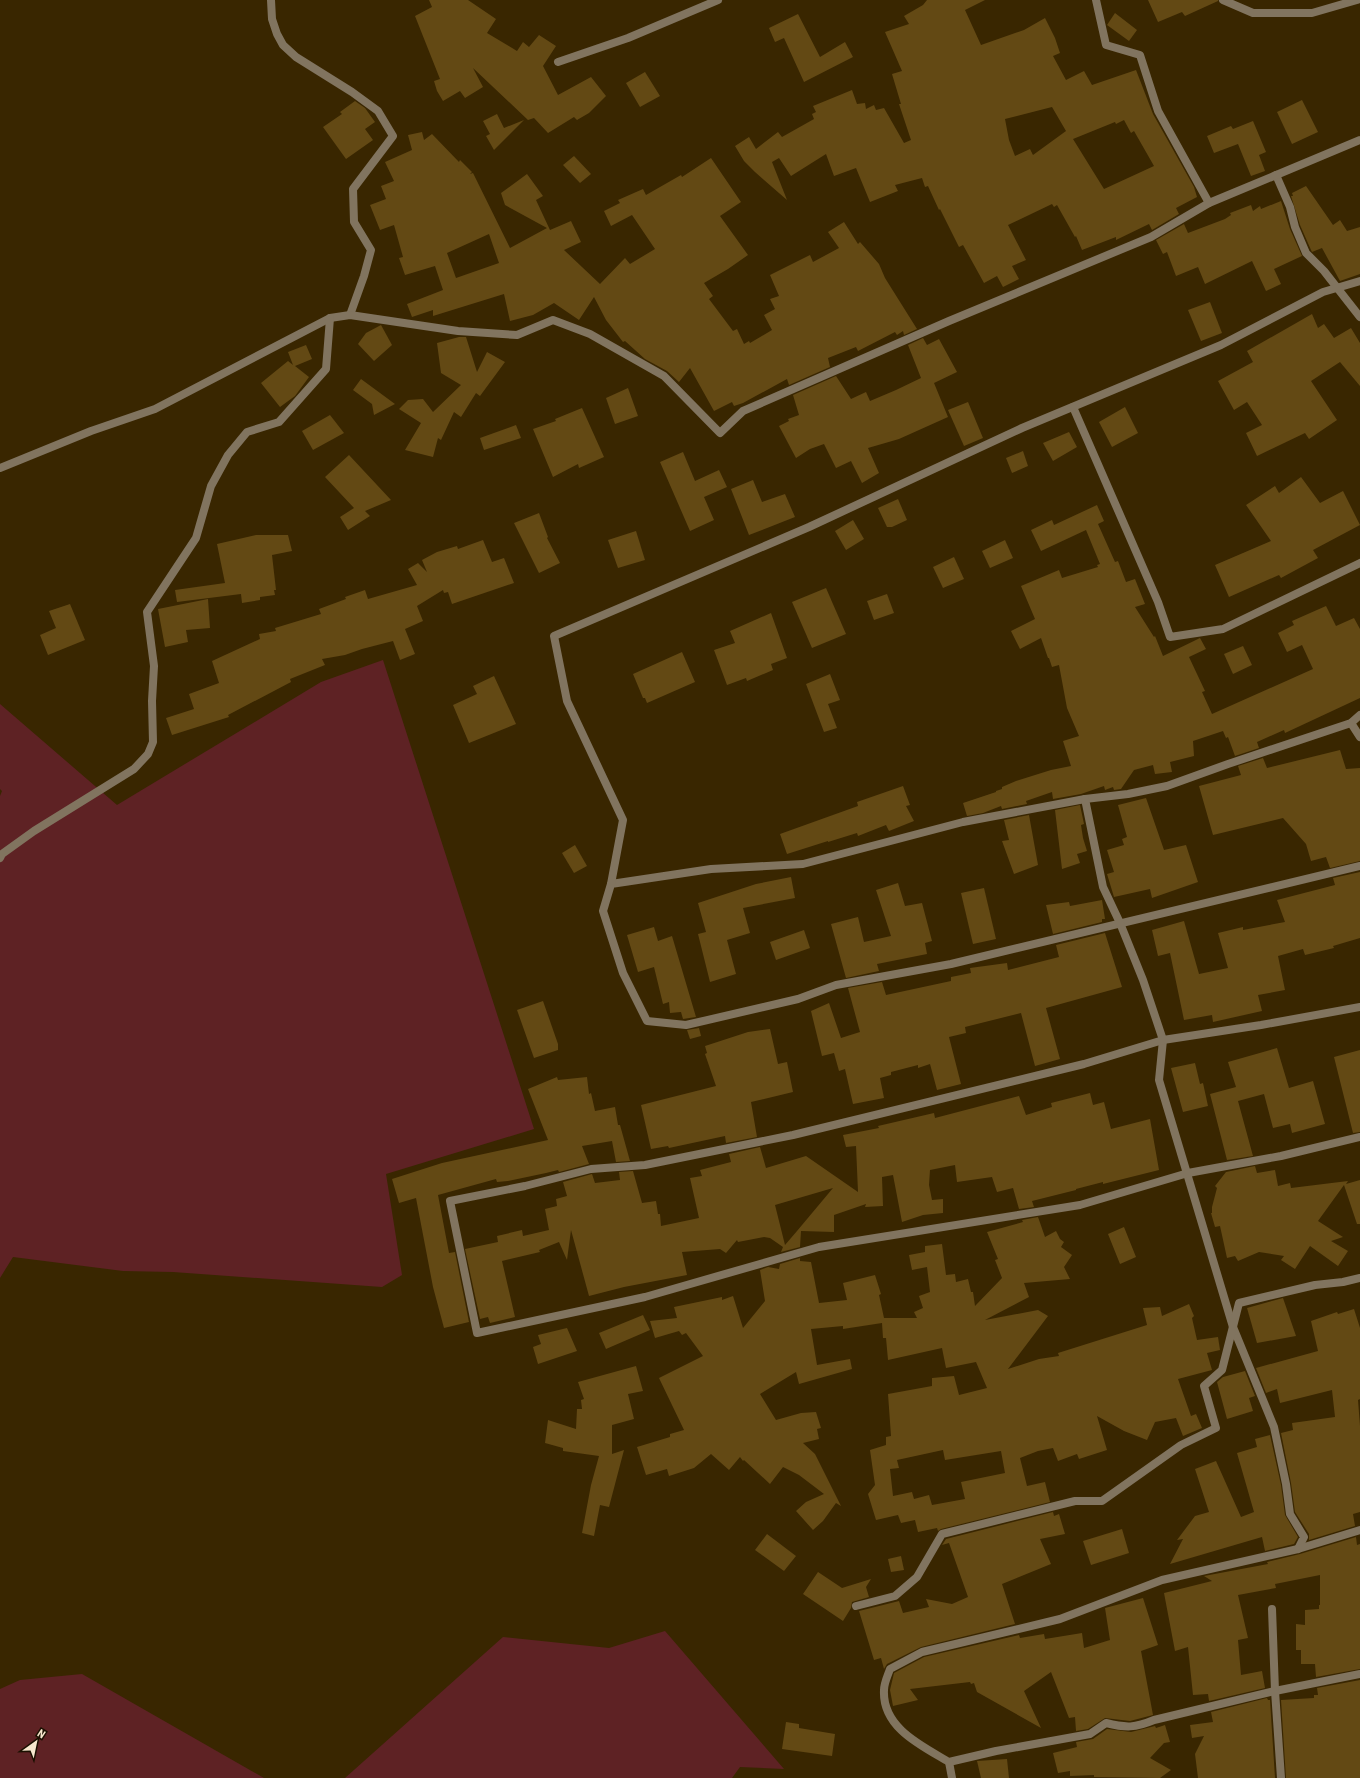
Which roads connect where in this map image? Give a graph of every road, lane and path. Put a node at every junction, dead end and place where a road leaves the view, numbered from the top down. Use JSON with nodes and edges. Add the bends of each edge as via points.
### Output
{"nodes":[{"id":1,"x":272,"y":0,"type":"edge"},
{"id":2,"x":718,"y":0,"type":"edge"},
{"id":3,"x":1096,"y":0,"type":"edge"},
{"id":4,"x":1223,"y":0,"type":"edge"},
{"id":5,"x":1357,"y":0,"type":"edge"},
{"id":6,"x":558,"y":62,"type":"dead end"},
{"id":7,"x":1360,"y":140,"type":"edge"},
{"id":8,"x":1276,"y":175,"type":"junction"},
{"id":9,"x":1209,"y":203,"type":"junction"},
{"id":10,"x":1360,"y":281,"type":"edge"},
{"id":11,"x":1337,"y":288,"type":"junction"},
{"id":12,"x":350,"y":316,"type":"junction"},
{"id":13,"x":1360,"y":317,"type":"edge"},
{"id":14,"x":330,"y":318,"type":"junction"},
{"id":15,"x":1073,"y":407,"type":"junction"},
{"id":16,"x":0,"y":468,"type":"edge"},
{"id":17,"x":1360,"y":563,"type":"edge"},
{"id":18,"x":1360,"y":715,"type":"edge"},
{"id":19,"x":1351,"y":723,"type":"junction"},
{"id":20,"x":1360,"y":737,"type":"edge"},
{"id":21,"x":1085,"y":799,"type":"junction"},
{"id":22,"x":0,"y":858,"type":"edge"},
{"id":23,"x":1360,"y":866,"type":"edge"},
{"id":24,"x":611,"y":884,"type":"junction"},
{"id":25,"x":1120,"y":923,"type":"junction"},
{"id":26,"x":1360,"y":1007,"type":"edge"},
{"id":27,"x":1163,"y":1040,"type":"junction"},
{"id":28,"x":1360,"y":1137,"type":"edge"},
{"id":29,"x":1188,"y":1173,"type":"junction"},
{"id":30,"x":1360,"y":1278,"type":"edge"},
{"id":31,"x":1233,"y":1327,"type":"junction"},
{"id":32,"x":1360,"y":1530,"type":"edge"},
{"id":33,"x":1298,"y":1549,"type":"junction"},
{"id":34,"x":856,"y":1606,"type":"dead end"},
{"id":35,"x":1272,"y":1609,"type":"dead end"},
{"id":36,"x":1360,"y":1674,"type":"edge"},
{"id":37,"x":1275,"y":1691,"type":"junction"},
{"id":38,"x":949,"y":1762,"type":"junction"},
{"id":39,"x":952,"y":1778,"type":"edge"},
{"id":40,"x":1281,"y":1778,"type":"edge"}],
"edges":[{"from":1,"to":12,"type":"street","via":[[272,19],[283,45],[296,57],[378,111],[393,136],[353,189],[354,222],[371,250]]},
{"from":2,"to":6,"type":"street","via":[[628,38]]},
{"from":3,"to":9,"type":"street","via":[[1106,45],[1140,55],[1158,111]]},
{"from":4,"to":5,"type":"street","via":[[1253,13],[1312,13]]},
{"from":7,"to":8,"type":"street"},
{"from":8,"to":9,"type":"street"},
{"from":8,"to":11,"type":"street","via":[[1306,252]]},
{"from":9,"to":12,"type":"street","via":[[1151,237],[743,411],[720,434],[664,376],[590,334],[553,320],[517,335],[458,331]]},
{"from":10,"to":11,"type":"street"},
{"from":11,"to":13,"type":"street"},
{"from":11,"to":15,"type":"street","via":[[1323,292],[1221,345]]},
{"from":12,"to":14,"type":"street"},
{"from":14,"to":16,"type":"street","via":[[155,409],[91,431]]},
{"from":14,"to":22,"type":"street","via":[[326,369],[279,422],[247,432],[228,455],[211,486],[196,538],[147,612],[154,666],[153,742],[148,754],[134,769],[34,831]]},
{"from":15,"to":17,"type":"street","via":[[1158,602],[1170,637],[1223,629]]},
{"from":15,"to":24,"type":"street","via":[[802,530],[554,636],[567,701],[623,820]]},
{"from":18,"to":19,"type":"street"},
{"from":19,"to":20,"type":"street"},
{"from":19,"to":21,"type":"street","via":[[1168,786]]},
{"from":21,"to":24,"type":"street","via":[[963,822],[803,864],[711,869]]},
{"from":21,"to":25,"type":"street","via":[[1103,888]]},
{"from":23,"to":25,"type":"street"},
{"from":24,"to":25,"type":"street","via":[[603,911],[623,973],[647,1021],[686,1025],[798,999],[836,985],[951,964]]},
{"from":25,"to":27,"type":"street"},
{"from":26,"to":27,"type":"street"},
{"from":27,"to":29,"type":"street","via":[[1159,1080]]},
{"from":27,"to":29,"type":"street","via":[[1084,1064],[793,1135],[644,1165],[591,1169],[450,1201],[477,1333],[645,1296],[819,1247],[1080,1205]]},
{"from":28,"to":29,"type":"street","via":[[1281,1156]]},
{"from":29,"to":31,"type":"street"},
{"from":30,"to":31,"type":"street","via":[[1315,1285],[1239,1303]]},
{"from":31,"to":33,"type":"street","via":[[1274,1427],[1290,1514],[1304,1537]]},
{"from":31,"to":34,"type":"street","via":[[1222,1370],[1204,1386],[1216,1428],[1181,1445],[1102,1501],[1075,1501],[942,1534],[912,1582],[895,1596]]},
{"from":32,"to":33,"type":"street"},
{"from":33,"to":38,"type":"street","via":[[1162,1580],[1060,1619],[922,1652],[890,1669],[884,1690],[887,1712],[899,1729]]},
{"from":35,"to":37,"type":"street"},
{"from":36,"to":37,"type":"street"},
{"from":37,"to":38,"type":"street","via":[[1154,1720],[1138,1727],[1106,1723],[1090,1734]]},
{"from":37,"to":40,"type":"street"},
{"from":38,"to":39,"type":"street"}]}
